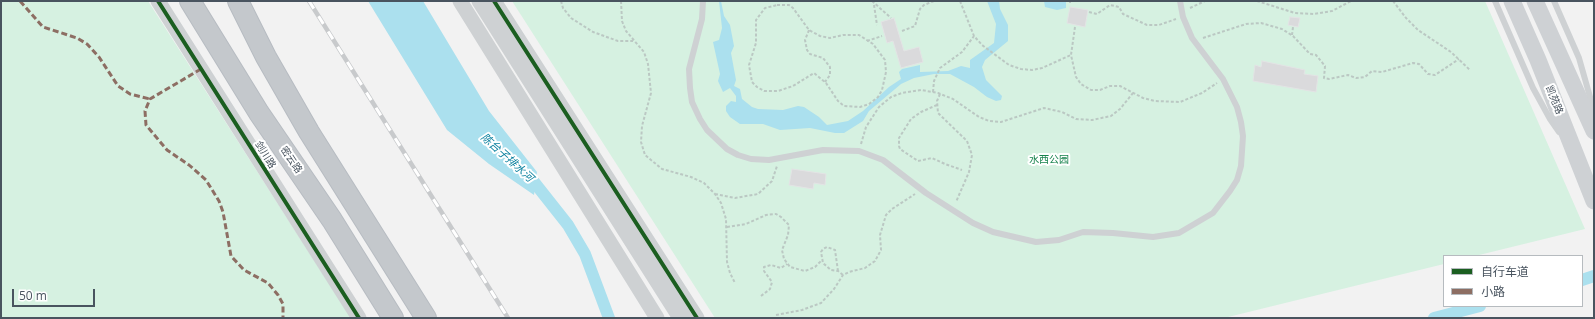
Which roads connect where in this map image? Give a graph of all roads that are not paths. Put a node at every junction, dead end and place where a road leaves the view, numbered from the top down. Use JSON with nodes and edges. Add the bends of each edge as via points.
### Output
{"nodes":[{"id":1,"x":158,"y":1,"type":"edge"},
{"id":2,"x":190,"y":1,"type":"edge"},
{"id":3,"x":238,"y":1,"type":"edge"},
{"id":4,"x":460,"y":1,"type":"edge"},
{"id":5,"x":473,"y":1,"type":"edge"},
{"id":6,"x":479,"y":1,"type":"edge"},
{"id":7,"x":494,"y":1,"type":"edge"},
{"id":8,"x":703,"y":1,"type":"edge"},
{"id":9,"x":1180,"y":1,"type":"edge"},
{"id":10,"x":1495,"y":1,"type":"edge"},
{"id":11,"x":1512,"y":1,"type":"edge"},
{"id":12,"x":1535,"y":1,"type":"edge"},
{"id":13,"x":1554,"y":1,"type":"edge"},
{"id":14,"x":1594,"y":111,"type":"edge"},
{"id":15,"x":1594,"y":131,"type":"edge"},
{"id":16,"x":1575,"y":153,"type":"junction"},
{"id":17,"x":1594,"y":201,"type":"edge"},
{"id":18,"x":359,"y":318,"type":"edge"},
{"id":19,"x":393,"y":318,"type":"edge"},
{"id":20,"x":426,"y":318,"type":"edge"},
{"id":21,"x":657,"y":318,"type":"edge"},
{"id":22,"x":673,"y":318,"type":"edge"},
{"id":23,"x":680,"y":318,"type":"edge"},
{"id":24,"x":697,"y":318,"type":"edge"}],
"edges":[{"from":1,"to":18,"type":"street","name":"剑川路"},
{"from":2,"to":19,"type":"highway","name":"密云路","via":[[259,113],[332,220]]},
{"from":3,"to":20,"type":"highway","via":[[266,57],[309,132]]},
{"from":4,"to":21,"type":"street"},
{"from":5,"to":22,"type":"street"},
{"from":6,"to":23,"type":"street"},
{"from":7,"to":24,"type":"street"},
{"from":8,"to":9,"type":"lane","via":[[702,19],[689,69],[690,88],[696,111],[707,130],[732,152],[751,159],[778,159],[823,150],[859,151],[883,160],[953,211],[993,232],[1036,242],[1059,240],[1083,232],[1113,232],[1153,237],[1179,233],[1213,214],[1230,191],[1239,173],[1243,150],[1241,122],[1237,107],[1223,79],[1194,42],[1182,14]]},
{"from":10,"to":16,"type":"lane","via":[[1533,88],[1550,120]]},
{"from":11,"to":16,"type":"main road","name":"凯苑路"},
{"from":12,"to":15,"type":"main road"},
{"from":13,"to":14,"type":"lane","via":[[1579,58]]},
{"from":16,"to":17,"type":"main road","name":"凯苑路"}]}
